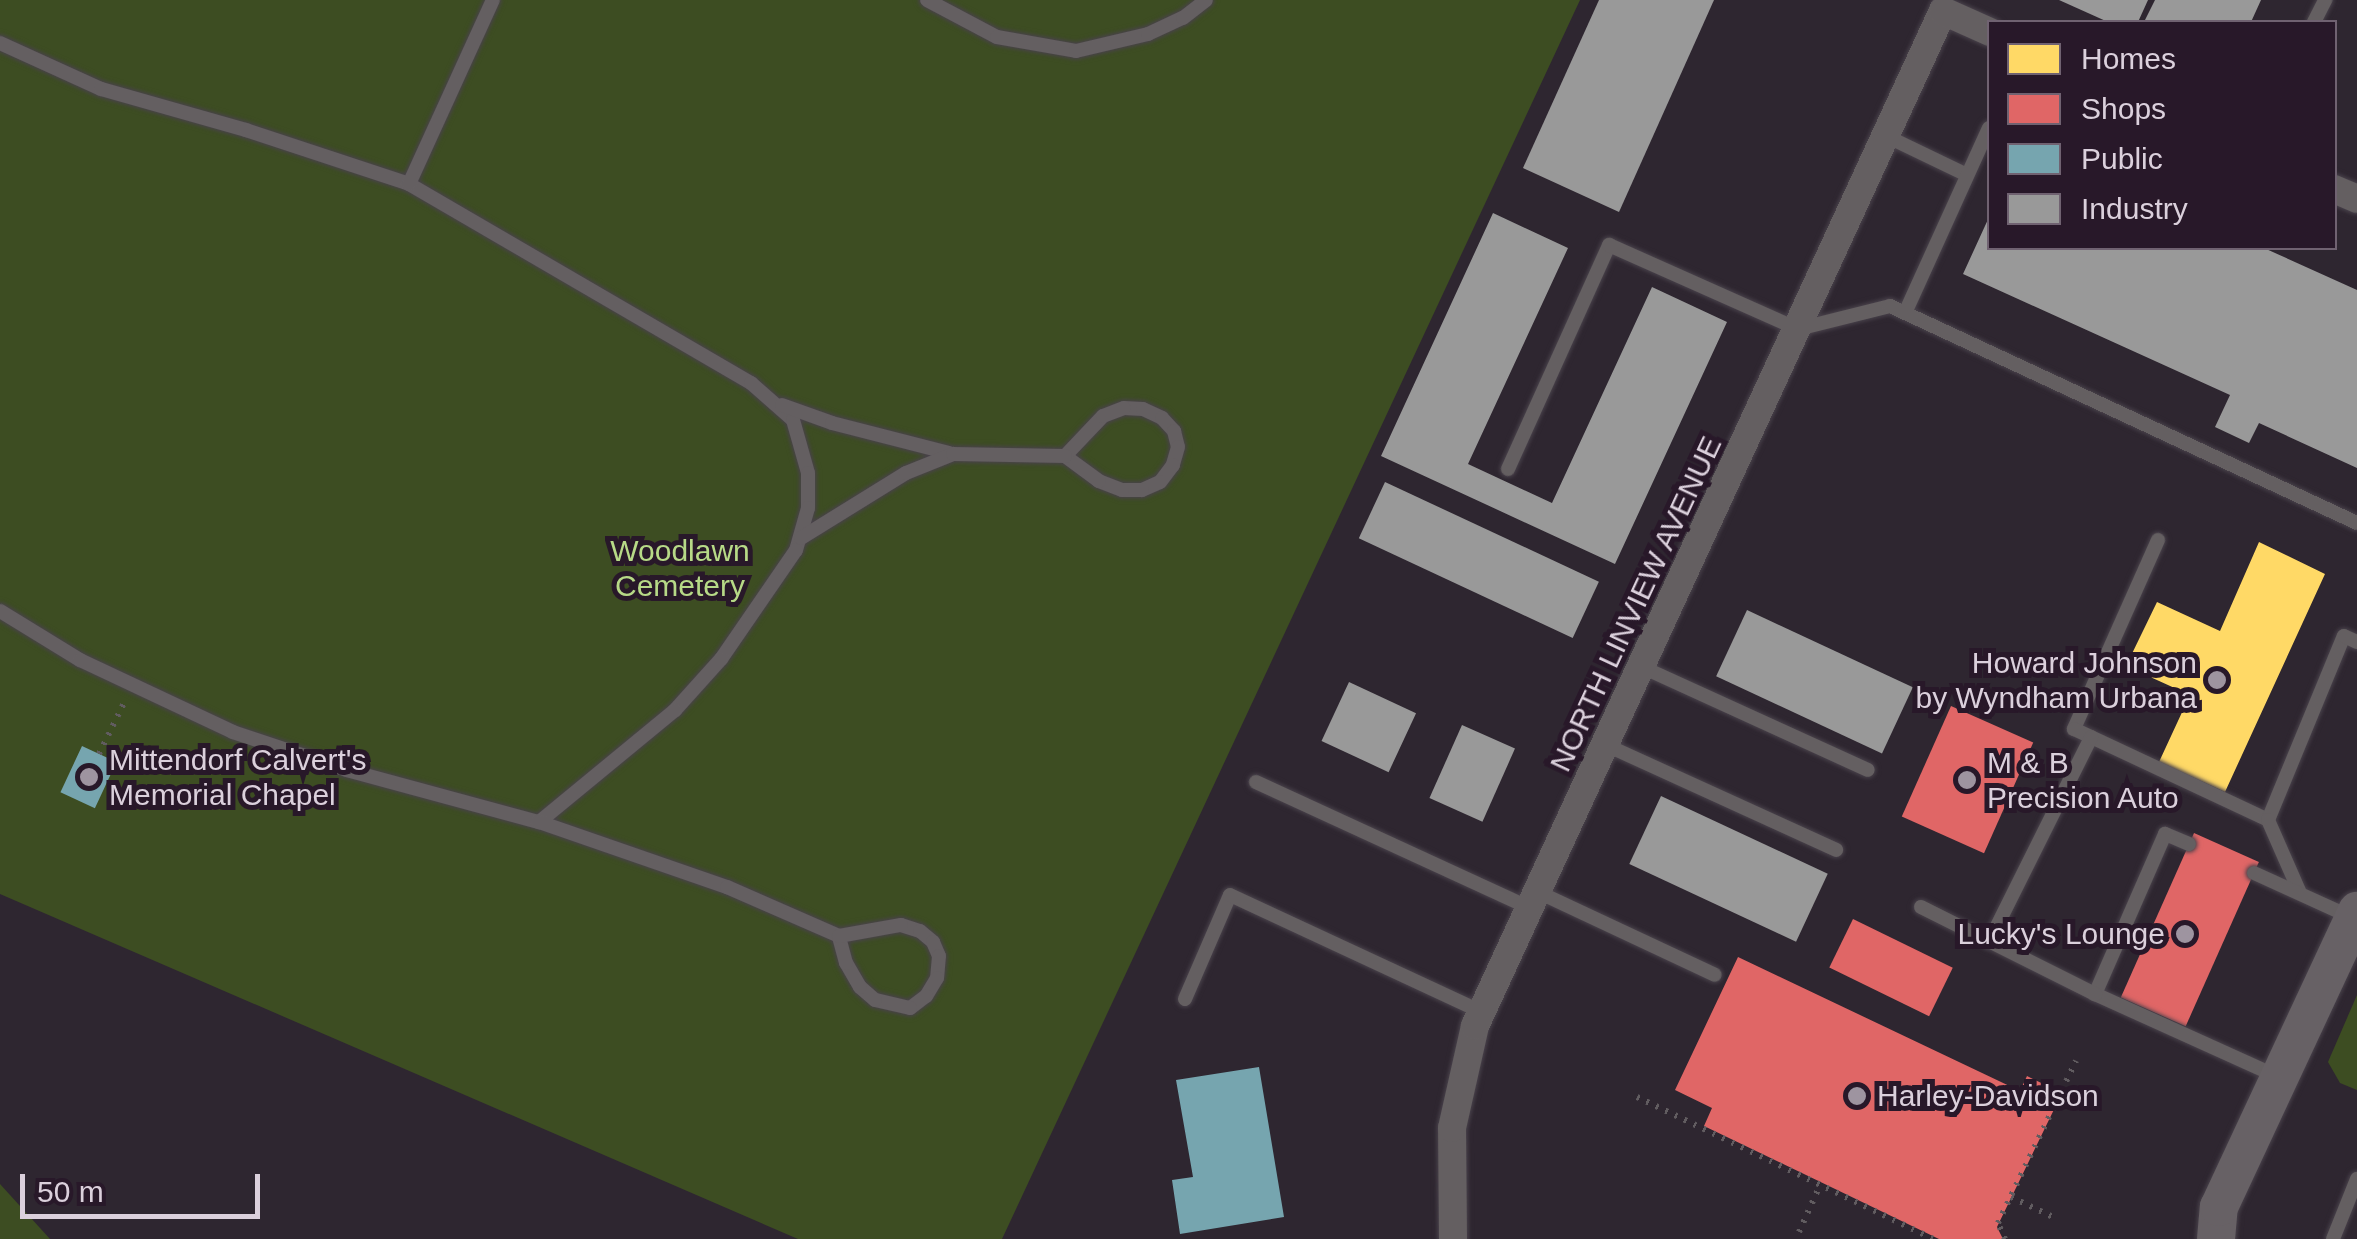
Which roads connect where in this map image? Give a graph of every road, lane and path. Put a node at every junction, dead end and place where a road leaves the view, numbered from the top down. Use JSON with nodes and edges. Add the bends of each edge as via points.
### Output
{"nodes":[{"id":1,"x":493,"y":0,"type":"edge"},
{"id":2,"x":927,"y":0,"type":"edge"},
{"id":3,"x":1206,"y":0,"type":"edge"},
{"id":4,"x":1938,"y":4,"type":"edge"},
{"id":5,"x":1987,"y":30,"type":"edge"},
{"id":6,"x":0,"y":43,"type":"edge"},
{"id":7,"x":1987,"y":132,"type":"edge"},
{"id":8,"x":1886,"y":136,"type":"junction"},
{"id":9,"x":1967,"y":176,"type":"junction"},
{"id":10,"x":409,"y":184,"type":"junction"},
{"id":11,"x":1906,"y":313,"type":"junction"},
{"id":12,"x":1798,"y":330,"type":"junction"},
{"id":13,"x":777,"y":403,"type":"junction"},
{"id":14,"x":953,"y":454,"type":"junction"},
{"id":15,"x":1066,"y":456,"type":"junction"},
{"id":16,"x":1508,"y":469,"type":"dead end"},
{"id":17,"x":2357,"y":523,"type":"edge"},
{"id":18,"x":801,"y":538,"type":"junction"},
{"id":19,"x":2158,"y":540,"type":"dead end"},
{"id":20,"x":0,"y":610,"type":"edge"},
{"id":21,"x":2357,"y":642,"type":"edge"},
{"id":22,"x":1642,"y":668,"type":"junction"},
{"id":23,"x":132,"y":686,"type":"junction"},
{"id":24,"x":2091,"y":736,"type":"junction"},
{"id":25,"x":1606,"y":744,"type":"junction"},
{"id":26,"x":99,"y":754,"type":"dead end"},
{"id":27,"x":1868,"y":770,"type":"dead end"},
{"id":28,"x":1256,"y":782,"type":"dead end"},
{"id":29,"x":2268,"y":820,"type":"junction"},
{"id":30,"x":539,"y":822,"type":"junction"},
{"id":31,"x":2189,"y":844,"type":"dead end"},
{"id":32,"x":1836,"y":850,"type":"dead end"},
{"id":33,"x":2254,"y":873,"type":"dead end"},
{"id":34,"x":2300,"y":893,"type":"junction"},
{"id":35,"x":1534,"y":900,"type":"junction"},
{"id":36,"x":1921,"y":908,"type":"dead end"},
{"id":37,"x":2355,"y":915,"type":"edge"},
{"id":38,"x":839,"y":936,"type":"junction"},
{"id":39,"x":1989,"y":942,"type":"junction"},
{"id":40,"x":1715,"y":975,"type":"dead end"},
{"id":41,"x":2094,"y":994,"type":"junction"},
{"id":42,"x":1184,"y":1000,"type":"dead end"},
{"id":43,"x":1482,"y":1012,"type":"junction"},
{"id":44,"x":2076,"y":1060,"type":"dead end"},
{"id":45,"x":2279,"y":1077,"type":"junction"},
{"id":46,"x":1638,"y":1097,"type":"dead end"},
{"id":47,"x":2357,"y":1179,"type":"edge"},
{"id":48,"x":1820,"y":1185,"type":"junction"},
{"id":49,"x":2011,"y":1196,"type":"junction"},
{"id":50,"x":2053,"y":1217,"type":"dead end"},
{"id":51,"x":2217,"y":1223,"type":"edge"},
{"id":52,"x":1799,"y":1232,"type":"dead end"},
{"id":53,"x":1453,"y":1239,"type":"edge"},
{"id":54,"x":1933,"y":1239,"type":"edge"},
{"id":55,"x":2005,"y":1239,"type":"edge"},
{"id":56,"x":2186,"y":1239,"type":"edge"},
{"id":57,"x":2333,"y":1239,"type":"edge"}],
"edges":[{"from":1,"to":10,"type":"lane"},
{"from":2,"to":3,"type":"lane","via":[[998,37],[1076,51],[1148,34]]},
{"from":4,"to":5,"type":"street"},
{"from":4,"to":8,"type":"street","name":"NORTH LINVIEW AVENUE"},
{"from":6,"to":10,"type":"lane","via":[[101,90]]},
{"from":7,"to":9,"type":"lane"},
{"from":8,"to":9,"type":"lane"},
{"from":8,"to":12,"type":"street","name":"NORTH LINVIEW AVENUE"},
{"from":9,"to":11,"type":"lane"},
{"from":10,"to":13,"type":"lane"},
{"from":11,"to":12,"type":"lane","via":[[1890,306]]},
{"from":11,"to":17,"type":"lane"},
{"from":12,"to":16,"type":"lane","via":[[1610,244]]},
{"from":12,"to":22,"type":"street","name":"NORTH LINVIEW AVENUE"},
{"from":13,"to":14,"type":"lane"},
{"from":13,"to":18,"type":"lane","via":[[800,432],[808,472]]},
{"from":14,"to":15,"type":"lane"},
{"from":14,"to":18,"type":"lane","via":[[906,472]]},
{"from":15,"to":15,"type":"lane","via":[[1099,481],[1142,490],[1160,482],[1178,447],[1162,418],[1124,408],[1103,416]]},
{"from":18,"to":30,"type":"lane","via":[[731,646],[675,710]]},
{"from":19,"to":24,"type":"lane","via":[[2074,728]]},
{"from":20,"to":23,"type":"lane"},
{"from":21,"to":29,"type":"lane","via":[[2344,636]]},
{"from":22,"to":25,"type":"street","name":"NORTH LINVIEW AVENUE"},
{"from":22,"to":27,"type":"lane"},
{"from":23,"to":26,"type":"path"},
{"from":23,"to":30,"type":"lane","via":[[249,738]]},
{"from":24,"to":29,"type":"lane"},
{"from":24,"to":39,"type":"lane"},
{"from":25,"to":32,"type":"lane"},
{"from":25,"to":35,"type":"street","name":"NORTH LINVIEW AVENUE"},
{"from":28,"to":35,"type":"lane"},
{"from":29,"to":34,"type":"lane"},
{"from":30,"to":38,"type":"lane","via":[[727,887]]},
{"from":31,"to":41,"type":"lane","via":[[2165,834]]},
{"from":33,"to":34,"type":"lane"},
{"from":34,"to":37,"type":"lane"},
{"from":35,"to":40,"type":"lane"},
{"from":35,"to":43,"type":"street","name":"NORTH LINVIEW AVENUE"},
{"from":36,"to":39,"type":"lane"},
{"from":37,"to":45,"type":"main road"},
{"from":38,"to":38,"type":"lane","via":[[846,963],[875,1000],[910,1008],[937,978],[939,956],[920,930],[880,926]]},
{"from":39,"to":41,"type":"lane"},
{"from":41,"to":45,"type":"lane"},
{"from":42,"to":43,"type":"lane","via":[[1230,895]]},
{"from":43,"to":53,"type":"street","name":"NORTH LINVIEW AVENUE","via":[[1452,1128]]},
{"from":44,"to":49,"type":"path"},
{"from":45,"to":51,"type":"main road"},
{"from":46,"to":48,"type":"path"},
{"from":47,"to":57,"type":"lane"},
{"from":48,"to":52,"type":"path"},
{"from":48,"to":54,"type":"path"},
{"from":49,"to":50,"type":"path"},
{"from":49,"to":55,"type":"path","via":[[1998,1223]]},
{"from":51,"to":56,"type":"main road"}]}
